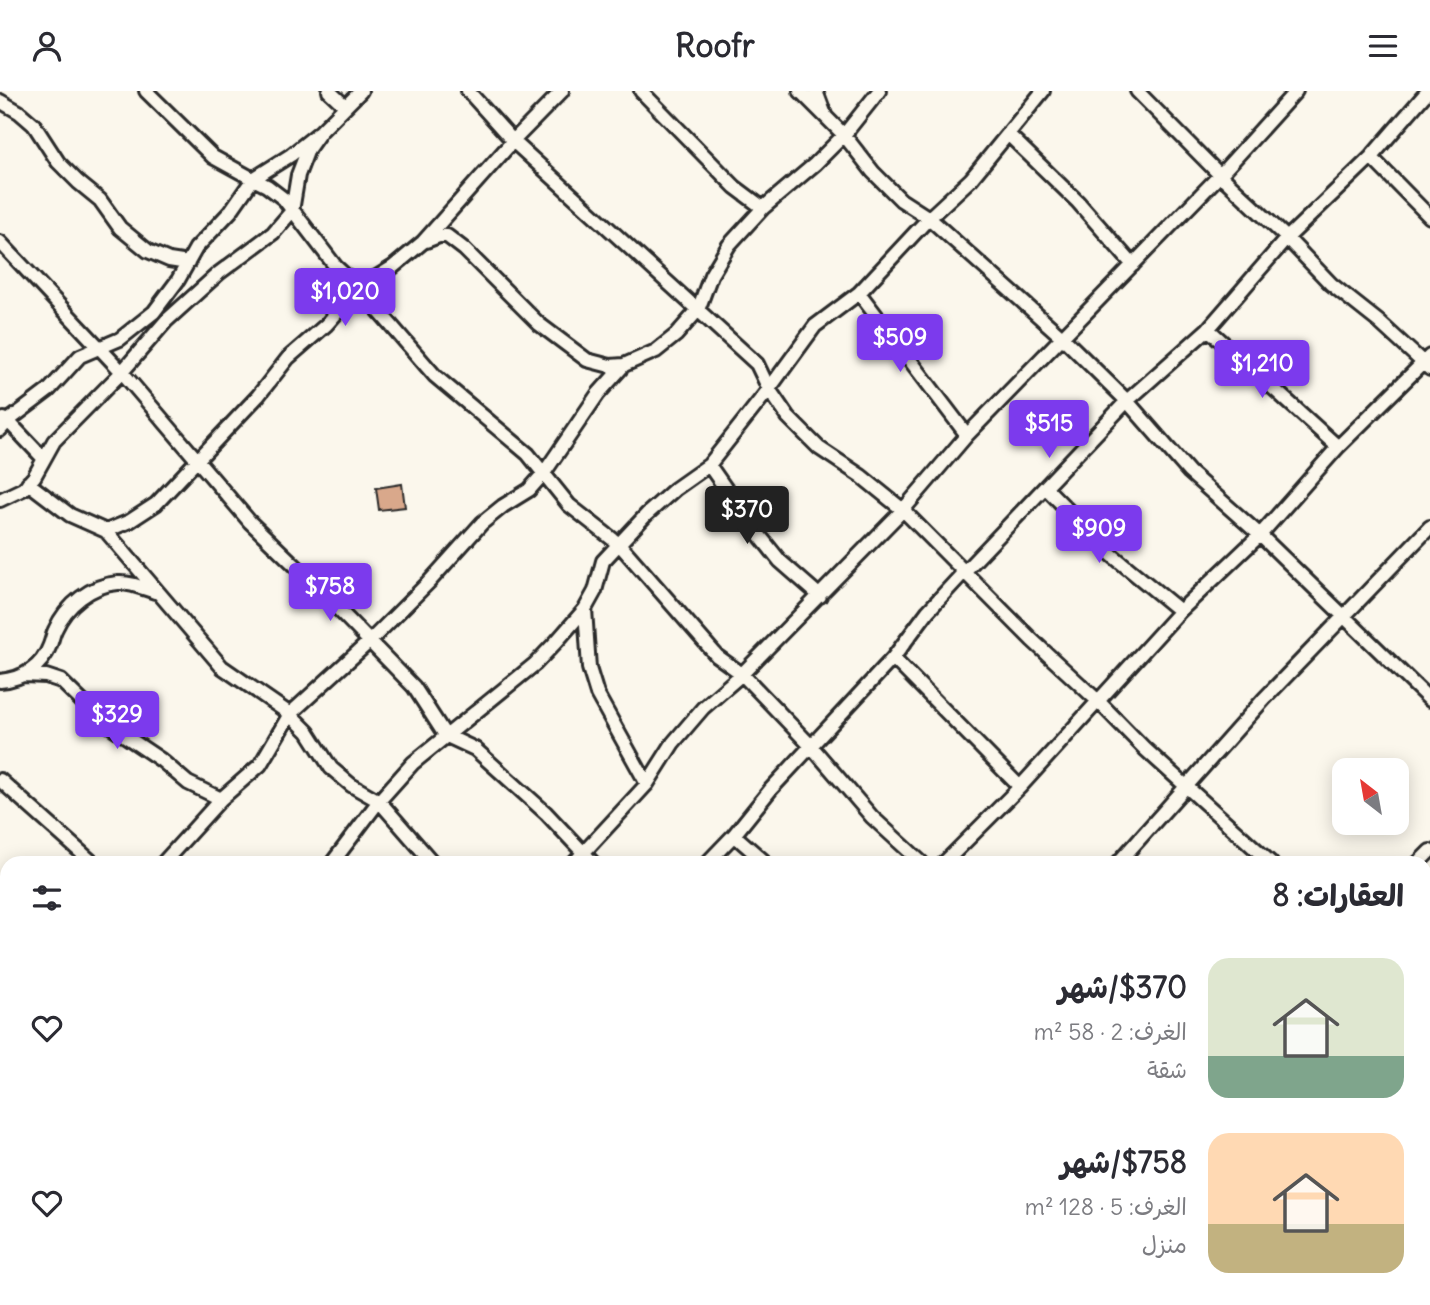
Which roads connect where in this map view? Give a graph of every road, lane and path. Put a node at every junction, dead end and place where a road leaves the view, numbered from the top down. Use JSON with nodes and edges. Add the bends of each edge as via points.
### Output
{"nodes":[{"id":1,"x":146,"y":91,"type":"edge"},
{"id":2,"x":330,"y":91,"type":"edge"},
{"id":3,"x":361,"y":91,"type":"edge"},
{"id":4,"x":468,"y":91,"type":"edge"},
{"id":5,"x":562,"y":91,"type":"edge"},
{"id":6,"x":642,"y":91,"type":"edge"},
{"id":7,"x":800,"y":91,"type":"edge"},
{"id":8,"x":816,"y":91,"type":"edge"},
{"id":9,"x":879,"y":91,"type":"edge"},
{"id":10,"x":1043,"y":91,"type":"edge"},
{"id":11,"x":1137,"y":91,"type":"edge"},
{"id":12,"x":1296,"y":91,"type":"edge"},
{"id":13,"x":1428,"y":91,"type":"edge"},
{"id":14,"x":0,"y":101,"type":"edge"},
{"id":15,"x":345,"y":106,"type":"junction"},
{"id":16,"x":828,"y":122,"type":"junction"},
{"id":17,"x":320,"y":132,"type":"junction"},
{"id":18,"x":844,"y":135,"type":"junction"},
{"id":19,"x":1009,"y":135,"type":"junction"},
{"id":20,"x":513,"y":141,"type":"junction"},
{"id":21,"x":1371,"y":157,"type":"junction"},
{"id":22,"x":1220,"y":175,"type":"junction"},
{"id":23,"x":253,"y":179,"type":"junction"},
{"id":24,"x":763,"y":208,"type":"junction"},
{"id":25,"x":292,"y":211,"type":"junction"},
{"id":26,"x":1430,"y":217,"type":"edge"},
{"id":27,"x":929,"y":218,"type":"junction"},
{"id":28,"x":1287,"y":238,"type":"junction"},
{"id":29,"x":0,"y":242,"type":"edge"},
{"id":30,"x":423,"y":242,"type":"junction"},
{"id":31,"x":188,"y":263,"type":"junction"},
{"id":32,"x":1133,"y":265,"type":"junction"},
{"id":33,"x":359,"y":288,"type":"junction"},
{"id":34,"x":859,"y":293,"type":"junction"},
{"id":35,"x":698,"y":310,"type":"junction"},
{"id":36,"x":1208,"y":329,"type":"junction"},
{"id":37,"x":1062,"y":337,"type":"junction"},
{"id":38,"x":100,"y":348,"type":"junction"},
{"id":39,"x":1428,"y":363,"type":"edge"},
{"id":40,"x":624,"y":365,"type":"junction"},
{"id":41,"x":122,"y":372,"type":"junction"},
{"id":42,"x":769,"y":389,"type":"junction"},
{"id":43,"x":1127,"y":401,"type":"junction"},
{"id":44,"x":3,"y":423,"type":"edge"},
{"id":45,"x":967,"y":435,"type":"junction"},
{"id":46,"x":1338,"y":447,"type":"junction"},
{"id":47,"x":43,"y":458,"type":"junction"},
{"id":48,"x":197,"y":459,"type":"junction"},
{"id":49,"x":709,"y":465,"type":"junction"},
{"id":50,"x":544,"y":473,"type":"junction"},
{"id":51,"x":28,"y":483,"type":"junction"},
{"id":52,"x":1046,"y":488,"type":"junction"},
{"id":53,"x":0,"y":500,"type":"edge"},
{"id":54,"x":903,"y":510,"type":"junction"},
{"id":55,"x":106,"y":531,"type":"junction"},
{"id":56,"x":1428,"y":534,"type":"edge"},
{"id":57,"x":1261,"y":535,"type":"junction"},
{"id":58,"x":620,"y":545,"type":"junction"},
{"id":59,"x":965,"y":571,"type":"junction"},
{"id":60,"x":157,"y":593,"type":"junction"},
{"id":61,"x":820,"y":596,"type":"junction"},
{"id":62,"x":584,"y":609,"type":"junction"},
{"id":63,"x":1180,"y":611,"type":"junction"},
{"id":64,"x":1343,"y":618,"type":"junction"},
{"id":65,"x":370,"y":641,"type":"junction"},
{"id":66,"x":893,"y":658,"type":"junction"},
{"id":67,"x":742,"y":674,"type":"junction"},
{"id":68,"x":24,"y":675,"type":"junction"},
{"id":69,"x":0,"y":681,"type":"edge"},
{"id":70,"x":1430,"y":700,"type":"edge"},
{"id":71,"x":1099,"y":702,"type":"junction"},
{"id":72,"x":290,"y":714,"type":"junction"},
{"id":73,"x":445,"y":735,"type":"junction"},
{"id":74,"x":811,"y":746,"type":"junction"},
{"id":75,"x":0,"y":780,"type":"edge"},
{"id":76,"x":647,"y":784,"type":"junction"},
{"id":77,"x":1187,"y":785,"type":"junction"},
{"id":78,"x":1020,"y":787,"type":"junction"},
{"id":79,"x":220,"y":799,"type":"junction"},
{"id":80,"x":379,"y":801,"type":"junction"},
{"id":81,"x":734,"y":835,"type":"junction"},
{"id":82,"x":85,"y":856,"type":"edge"},
{"id":83,"x":169,"y":856,"type":"edge"},
{"id":84,"x":337,"y":856,"type":"edge"},
{"id":85,"x":427,"y":856,"type":"edge"},
{"id":86,"x":577,"y":856,"type":"edge"},
{"id":87,"x":580,"y":856,"type":"edge"},
{"id":88,"x":714,"y":856,"type":"edge"},
{"id":89,"x":757,"y":856,"type":"edge"},
{"id":90,"x":914,"y":856,"type":"edge"},
{"id":91,"x":951,"y":856,"type":"edge"},
{"id":92,"x":1124,"y":856,"type":"edge"},
{"id":93,"x":1263,"y":856,"type":"edge"}],
"edges":[{"from":1,"to":23,"type":"street","via":[[213,157]]},
{"from":2,"to":15,"type":"street"},
{"from":3,"to":15,"type":"street"},
{"from":4,"to":20,"type":"street"},
{"from":5,"to":20,"type":"street"},
{"from":6,"to":24,"type":"street","via":[[735,187]]},
{"from":7,"to":16,"type":"street"},
{"from":8,"to":16,"type":"street"},
{"from":9,"to":18,"type":"street"},
{"from":10,"to":19,"type":"street"},
{"from":11,"to":22,"type":"street"},
{"from":12,"to":22,"type":"street"},
{"from":13,"to":21,"type":"street"},
{"from":14,"to":31,"type":"street","via":[[34,125],[58,162],[100,200],[120,228],[148,251]]},
{"from":15,"to":17,"type":"street"},
{"from":16,"to":18,"type":"street"},
{"from":17,"to":23,"type":"street"},
{"from":17,"to":25,"type":"street","via":[[298,175]]},
{"from":18,"to":24,"type":"street"},
{"from":18,"to":27,"type":"street","via":[[873,173],[901,200]]},
{"from":19,"to":27,"type":"street"},
{"from":19,"to":32,"type":"street","via":[[1078,202]]},
{"from":20,"to":30,"type":"street"},
{"from":20,"to":35,"type":"street"},
{"from":21,"to":26,"type":"street"},
{"from":21,"to":28,"type":"street"},
{"from":22,"to":28,"type":"street"},
{"from":22,"to":32,"type":"street"},
{"from":23,"to":25,"type":"street","via":[[284,199]]},
{"from":23,"to":31,"type":"street"},
{"from":24,"to":35,"type":"street","via":[[729,245],[710,275]]},
{"from":25,"to":33,"type":"street","via":[[336,267]]},
{"from":25,"to":41,"type":"street","via":[[274,233],[219,272],[166,321]]},
{"from":27,"to":34,"type":"street"},
{"from":27,"to":37,"type":"street"},
{"from":28,"to":36,"type":"street"},
{"from":28,"to":39,"type":"street","via":[[1331,285]]},
{"from":29,"to":38,"type":"street"},
{"from":30,"to":33,"type":"street","via":[[393,268]]},
{"from":30,"to":40,"type":"street","via":[[447,236],[539,324],[587,360]]},
{"from":31,"to":38,"type":"street","via":[[154,311],[120,339]]},
{"from":32,"to":37,"type":"street"},
{"from":33,"to":48,"type":"street"},
{"from":33,"to":50,"type":"street","via":[[435,376],[528,454]]},
{"from":34,"to":42,"type":"street","via":[[815,326]]},
{"from":34,"to":45,"type":"street"},
{"from":35,"to":40,"type":"street","via":[[656,351]]},
{"from":35,"to":42,"type":"street","via":[[757,364]]},
{"from":36,"to":43,"type":"street"},
{"from":36,"to":46,"type":"street"},
{"from":37,"to":43,"type":"street"},
{"from":37,"to":45,"type":"street"},
{"from":38,"to":41,"type":"street"},
{"from":38,"to":44,"type":"street","via":[[80,356],[49,390]]},
{"from":39,"to":46,"type":"street"},
{"from":40,"to":50,"type":"street","via":[[598,394]]},
{"from":41,"to":47,"type":"street"},
{"from":41,"to":48,"type":"street"},
{"from":42,"to":49,"type":"street"},
{"from":42,"to":54,"type":"street","via":[[788,417],[819,448]]},
{"from":43,"to":52,"type":"street"},
{"from":43,"to":57,"type":"street","via":[[1188,472]]},
{"from":44,"to":47,"type":"street"},
{"from":45,"to":54,"type":"street"},
{"from":46,"to":57,"type":"street"},
{"from":47,"to":51,"type":"street"},
{"from":48,"to":55,"type":"street","via":[[156,504]]},
{"from":48,"to":65,"type":"street","via":[[250,522]]},
{"from":49,"to":58,"type":"street","via":[[647,514]]},
{"from":49,"to":61,"type":"street","via":[[780,561]]},
{"from":50,"to":58,"type":"street","via":[[569,505]]},
{"from":50,"to":65,"type":"street","via":[[529,490],[482,523]]},
{"from":51,"to":53,"type":"street"},
{"from":51,"to":55,"type":"street","via":[[71,515]]},
{"from":52,"to":59,"type":"street"},
{"from":52,"to":63,"type":"street","via":[[1112,555]]},
{"from":54,"to":59,"type":"street"},
{"from":54,"to":61,"type":"street"},
{"from":55,"to":60,"type":"street"},
{"from":56,"to":64,"type":"street"},
{"from":57,"to":63,"type":"street"},
{"from":57,"to":64,"type":"street"},
{"from":58,"to":62,"type":"street","via":[[603,561],[595,591]]},
{"from":58,"to":67,"type":"street","via":[[717,656]]},
{"from":59,"to":66,"type":"street"},
{"from":59,"to":71,"type":"street"},
{"from":60,"to":68,"type":"street","via":[[120,583],[99,586],[84,595],[55,629],[39,666]]},
{"from":60,"to":72,"type":"street","via":[[222,667]]},
{"from":61,"to":67,"type":"street"},
{"from":62,"to":73,"type":"street","via":[[535,664]]},
{"from":62,"to":76,"type":"street","via":[[589,668],[597,694]]},
{"from":63,"to":71,"type":"street"},
{"from":64,"to":70,"type":"street"},
{"from":64,"to":77,"type":"street"},
{"from":65,"to":72,"type":"street"},
{"from":65,"to":73,"type":"street","via":[[414,687]]},
{"from":66,"to":74,"type":"street"},
{"from":66,"to":78,"type":"street"},
{"from":67,"to":74,"type":"street"},
{"from":67,"to":76,"type":"street","via":[[703,708]]},
{"from":68,"to":69,"type":"street"},
{"from":68,"to":79,"type":"street","via":[[61,681],[100,719],[188,783]]},
{"from":71,"to":77,"type":"street"},
{"from":71,"to":78,"type":"street"},
{"from":72,"to":79,"type":"street","via":[[260,765]]},
{"from":72,"to":80,"type":"street","via":[[331,768],[351,786]]},
{"from":73,"to":80,"type":"street"},
{"from":73,"to":86,"type":"street","via":[[475,749],[546,813]]},
{"from":74,"to":81,"type":"street"},
{"from":74,"to":90,"type":"street","via":[[872,817]]},
{"from":75,"to":82,"type":"street"},
{"from":76,"to":87,"type":"street"},
{"from":77,"to":92,"type":"street"},
{"from":77,"to":93,"type":"street"},
{"from":78,"to":91,"type":"street"},
{"from":79,"to":83,"type":"street"},
{"from":80,"to":84,"type":"street"},
{"from":80,"to":85,"type":"street"},
{"from":81,"to":88,"type":"street"},
{"from":81,"to":89,"type":"street"}]}
